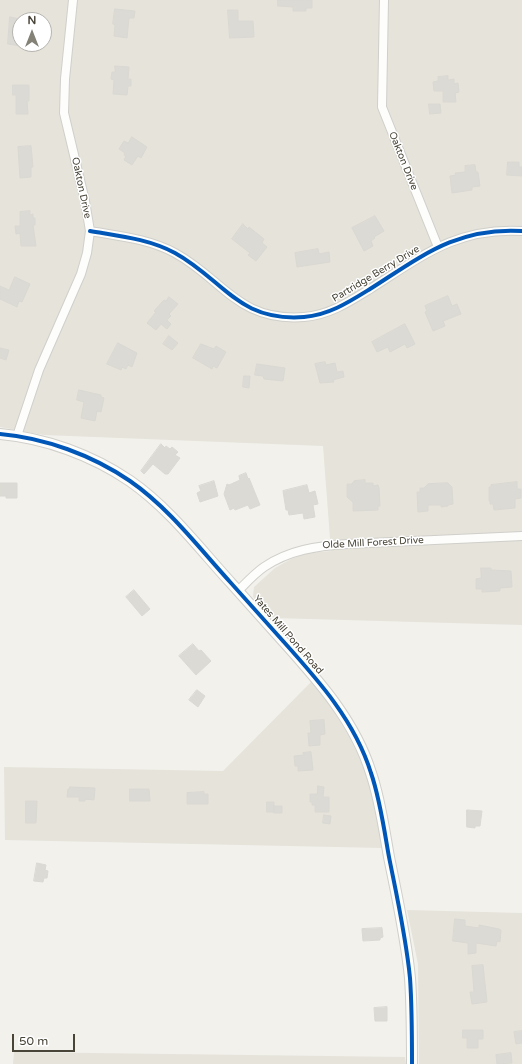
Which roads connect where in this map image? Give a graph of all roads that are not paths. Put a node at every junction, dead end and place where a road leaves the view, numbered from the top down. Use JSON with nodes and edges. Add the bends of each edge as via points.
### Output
{"nodes":[{"id":1,"x":73,"y":0,"type":"edge"},
{"id":2,"x":384,"y":0,"type":"edge"},
{"id":3,"x":90,"y":231,"type":"junction"},
{"id":4,"x":522,"y":231,"type":"edge"},
{"id":5,"x":438,"y":247,"type":"junction"},
{"id":6,"x":0,"y":434,"type":"edge"},
{"id":7,"x":17,"y":436,"type":"junction"},
{"id":8,"x":522,"y":536,"type":"edge"},
{"id":9,"x":238,"y":590,"type":"junction"},
{"id":10,"x":412,"y":1064,"type":"edge"}],
"edges":[{"from":1,"to":3,"type":"street","name":"Oakton Drive","via":[[64,113]]},
{"from":2,"to":5,"type":"street","name":"Oakton Drive","via":[[382,107]]},
{"from":3,"to":5,"type":"street","name":"Partridge Berry Drive","via":[[164,247],[190,263],[232,298],[250,309],[287,318],[320,315],[344,305]]},
{"from":3,"to":7,"type":"street","name":"Oakton Drive","via":[[81,274],[39,370]]},
{"from":4,"to":5,"type":"street","name":"Partridge Berry Drive","via":[[484,232]]},
{"from":6,"to":7,"type":"street","name":"Yates Mill Pond Road"},
{"from":7,"to":9,"type":"street","name":"Yates Mill Pond Road","via":[[53,445],[88,458],[129,481],[167,512]]},
{"from":8,"to":9,"type":"street","name":"Olde Mill Forest Drive","via":[[308,548],[275,560]]},
{"from":9,"to":10,"type":"street","name":"Yates Mill Pond Road","via":[[336,704],[371,772],[389,853],[408,963]]}]}
